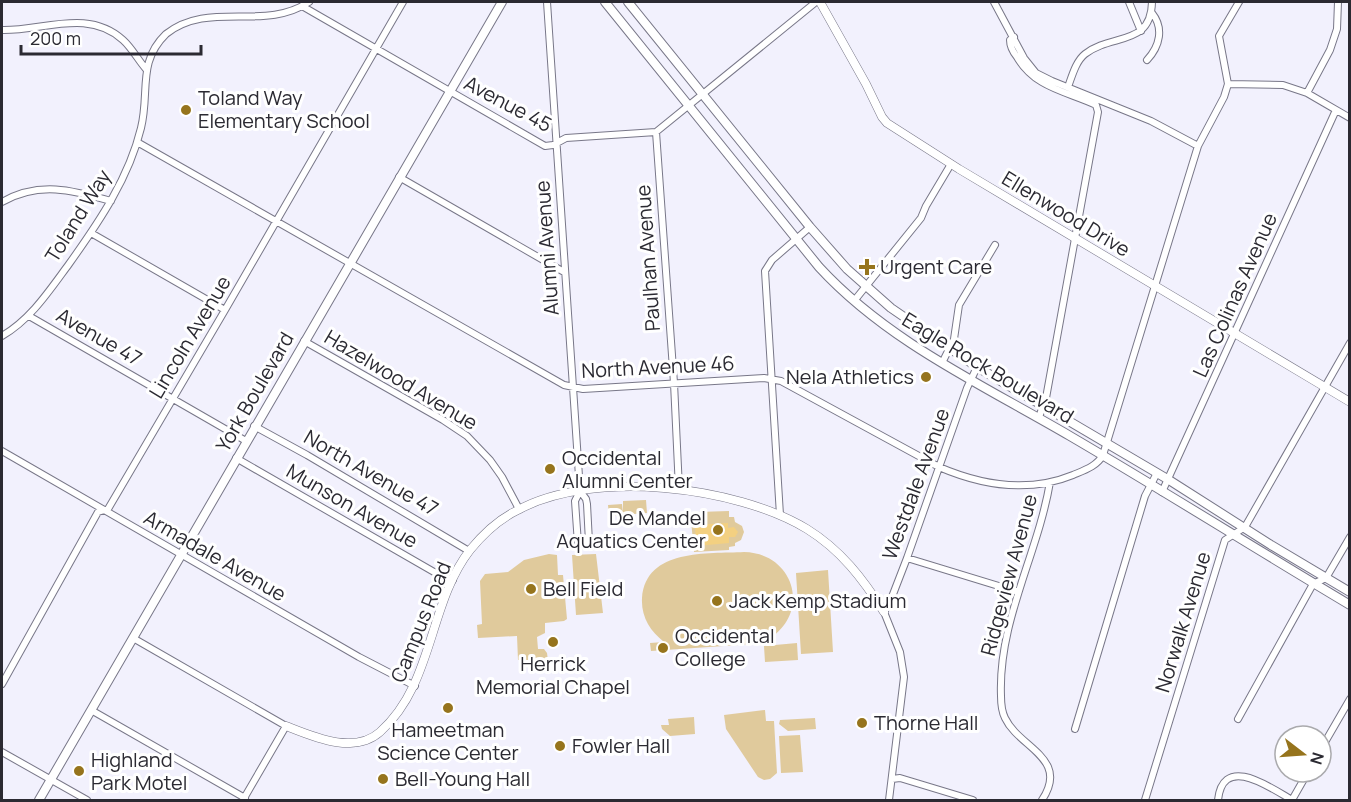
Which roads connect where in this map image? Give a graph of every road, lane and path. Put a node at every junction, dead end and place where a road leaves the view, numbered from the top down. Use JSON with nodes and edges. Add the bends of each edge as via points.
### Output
{"nodes":[{"id":1,"x":309,"y":2,"type":"edge"},
{"id":2,"x":403,"y":2,"type":"edge"},
{"id":3,"x":502,"y":2,"type":"edge"},
{"id":4,"x":547,"y":2,"type":"edge"},
{"id":5,"x":605,"y":2,"type":"edge"},
{"id":6,"x":628,"y":2,"type":"edge"},
{"id":7,"x":818,"y":2,"type":"edge"},
{"id":8,"x":994,"y":2,"type":"edge"},
{"id":9,"x":1129,"y":2,"type":"edge"},
{"id":10,"x":1152,"y":2,"type":"edge"},
{"id":11,"x":1239,"y":2,"type":"edge"},
{"id":12,"x":1338,"y":2,"type":"edge"},
{"id":13,"x":302,"y":6,"type":"junction"},
{"id":14,"x":1152,"y":13,"type":"junction"},
{"id":15,"x":2,"y":30,"type":"edge"},
{"id":16,"x":1141,"y":32,"type":"junction"},
{"id":17,"x":1014,"y":37,"type":"junction"},
{"id":18,"x":376,"y":48,"type":"junction"},
{"id":19,"x":1147,"y":60,"type":"dead end"},
{"id":20,"x":146,"y":69,"type":"junction"},
{"id":21,"x":1228,"y":84,"type":"junction"},
{"id":22,"x":1068,"y":87,"type":"junction"},
{"id":23,"x":449,"y":91,"type":"junction"},
{"id":24,"x":1306,"y":93,"type":"junction"},
{"id":25,"x":703,"y":94,"type":"junction"},
{"id":26,"x":688,"y":105,"type":"junction"},
{"id":27,"x":1336,"y":110,"type":"junction"},
{"id":28,"x":1350,"y":118,"type":"edge"},
{"id":29,"x":656,"y":132,"type":"junction"},
{"id":30,"x":137,"y":142,"type":"junction"},
{"id":31,"x":556,"y":144,"type":"junction"},
{"id":32,"x":1198,"y":146,"type":"junction"},
{"id":33,"x":951,"y":164,"type":"junction"},
{"id":34,"x":398,"y":177,"type":"junction"},
{"id":35,"x":111,"y":201,"type":"junction"},
{"id":36,"x":2,"y":202,"type":"edge"},
{"id":37,"x":277,"y":220,"type":"junction"},
{"id":38,"x":810,"y":228,"type":"junction"},
{"id":39,"x":91,"y":233,"type":"junction"},
{"id":40,"x":1074,"y":238,"type":"junction"},
{"id":41,"x":796,"y":239,"type":"junction"},
{"id":42,"x":995,"y":245,"type":"dead end"},
{"id":43,"x":349,"y":262,"type":"junction"},
{"id":44,"x":564,"y":272,"type":"junction"},
{"id":45,"x":1155,"y":286,"type":"junction"},
{"id":46,"x":866,"y":287,"type":"junction"},
{"id":47,"x":854,"y":301,"type":"junction"},
{"id":48,"x":225,"y":310,"type":"junction"},
{"id":49,"x":29,"y":316,"type":"junction"},
{"id":50,"x":1235,"y":334,"type":"junction"},
{"id":51,"x":2,"y":336,"type":"edge"},
{"id":52,"x":304,"y":340,"type":"junction"},
{"id":53,"x":1350,"y":343,"type":"edge"},
{"id":54,"x":949,"y":348,"type":"junction"},
{"id":55,"x":942,"y":363,"type":"junction"},
{"id":56,"x":977,"y":367,"type":"junction"},
{"id":57,"x":772,"y":379,"type":"junction"},
{"id":58,"x":970,"y":379,"type":"junction"},
{"id":59,"x":674,"y":383,"type":"junction"},
{"id":60,"x":1325,"y":387,"type":"junction"},
{"id":61,"x":574,"y":389,"type":"junction"},
{"id":62,"x":172,"y":399,"type":"junction"},
{"id":63,"x":1350,"y":402,"type":"edge"},
{"id":64,"x":1044,"y":406,"type":"junction"},
{"id":65,"x":1039,"y":417,"type":"junction"},
{"id":66,"x":254,"y":426,"type":"junction"},
{"id":67,"x":246,"y":441,"type":"junction"},
{"id":68,"x":1107,"y":445,"type":"junction"},
{"id":69,"x":2,"y":451,"type":"edge"},
{"id":70,"x":1103,"y":455,"type":"junction"},
{"id":71,"x":236,"y":459,"type":"junction"},
{"id":72,"x":939,"y":467,"type":"junction"},
{"id":73,"x":1156,"y":473,"type":"junction"},
{"id":74,"x":1169,"y":480,"type":"junction"},
{"id":75,"x":1050,"y":482,"type":"junction"},
{"id":76,"x":1150,"y":484,"type":"junction"},
{"id":77,"x":679,"y":489,"type":"junction"},
{"id":78,"x":580,"y":491,"type":"junction"},
{"id":79,"x":1162,"y":492,"type":"junction"},
{"id":80,"x":519,"y":509,"type":"junction"},
{"id":81,"x":103,"y":511,"type":"junction"},
{"id":82,"x":780,"y":515,"type":"junction"},
{"id":83,"x":1245,"y":527,"type":"junction"},
{"id":84,"x":1232,"y":535,"type":"junction"},
{"id":85,"x":1350,"y":537,"type":"edge"},
{"id":86,"x":470,"y":551,"type":"junction"},
{"id":87,"x":180,"y":555,"type":"junction"},
{"id":88,"x":908,"y":558,"type":"junction"},
{"id":89,"x":1326,"y":578,"type":"junction"},
{"id":90,"x":453,"y":580,"type":"junction"},
{"id":91,"x":1313,"y":584,"type":"junction"},
{"id":92,"x":1018,"y":592,"type":"junction"},
{"id":93,"x":1350,"y":592,"type":"edge"},
{"id":94,"x":1350,"y":605,"type":"edge"},
{"id":95,"x":884,"y":612,"type":"junction"},
{"id":96,"x":133,"y":638,"type":"junction"},
{"id":97,"x":2,"y":684,"type":"edge"},
{"id":98,"x":415,"y":686,"type":"junction"},
{"id":99,"x":1350,"y":699,"type":"edge"},
{"id":100,"x":91,"y":710,"type":"junction"},
{"id":101,"x":1238,"y":719,"type":"dead end"},
{"id":102,"x":286,"y":726,"type":"junction"},
{"id":103,"x":1333,"y":728,"type":"edge"},
{"id":104,"x":1075,"y":729,"type":"dead end"},
{"id":105,"x":2,"y":752,"type":"edge"},
{"id":106,"x":892,"y":779,"type":"junction"},
{"id":107,"x":51,"y":780,"type":"junction"},
{"id":108,"x":1301,"y":784,"type":"edge"},
{"id":109,"x":244,"y":799,"type":"edge"},
{"id":110,"x":1292,"y":800,"type":"edge"},
{"id":111,"x":39,"y":801,"type":"edge"},
{"id":112,"x":87,"y":801,"type":"edge"},
{"id":113,"x":889,"y":801,"type":"edge"},
{"id":114,"x":973,"y":801,"type":"edge"},
{"id":115,"x":1042,"y":801,"type":"edge"},
{"id":116,"x":1145,"y":801,"type":"edge"},
{"id":117,"x":1218,"y":801,"type":"edge"}],
"edges":[{"from":1,"to":13,"type":"street","name":"Toland Way"},
{"from":2,"to":18,"type":"street","name":"Lincoln Avenue"},
{"from":3,"to":23,"type":"main road","name":"York Boulevard"},
{"from":4,"to":31,"type":"street","name":"Alumni Avenue"},
{"from":5,"to":26,"type":"main road","name":"Eagle Rock Boulevard"},
{"from":6,"to":25,"type":"main road","name":"Eagle Rock Boulevard"},
{"from":7,"to":25,"type":"street"},
{"from":7,"to":33,"type":"street","name":"Ellenwood Drive","via":[[882,117]]},
{"from":8,"to":17,"type":"street"},
{"from":9,"to":16,"type":"street"},
{"from":10,"to":14,"type":"street"},
{"from":11,"to":21,"type":"street","via":[[1219,36]]},
{"from":12,"to":24,"type":"street","via":[[1337,29],[1330,50]]},
{"from":13,"to":18,"type":"street","name":"Avenue 45"},
{"from":13,"to":20,"type":"street","name":"Toland Way","via":[[270,15],[207,14],[184,21],[165,35]]},
{"from":14,"to":16,"type":"street"},
{"from":14,"to":19,"type":"street","via":[[1160,30]]},
{"from":15,"to":20,"type":"street","via":[[96,24],[123,40]]},
{"from":16,"to":22,"type":"street","via":[[1086,53]]},
{"from":17,"to":22,"type":"street","via":[[1036,73]]},
{"from":17,"to":40,"type":"street","via":[[1011,47],[1031,77],[1096,105],[1098,112]]},
{"from":18,"to":23,"type":"street","name":"Avenue 45"},
{"from":18,"to":37,"type":"street","name":"Lincoln Avenue"},
{"from":20,"to":30,"type":"street","name":"Toland Way","via":[[145,109]]},
{"from":21,"to":24,"type":"street","via":[[1283,85]]},
{"from":21,"to":32,"type":"street"},
{"from":22,"to":32,"type":"street","via":[[1151,121]]},
{"from":23,"to":31,"type":"street","name":"Avenue 45","via":[[545,146]]},
{"from":23,"to":34,"type":"main road","name":"York Boulevard"},
{"from":24,"to":27,"type":"street"},
{"from":25,"to":26,"type":"street"},
{"from":25,"to":38,"type":"main road","name":"Eagle Rock Boulevard"},
{"from":26,"to":29,"type":"street"},
{"from":26,"to":41,"type":"main road","name":"Eagle Rock Boulevard"},
{"from":27,"to":28,"type":"street"},
{"from":27,"to":50,"type":"street","name":"Las Colinas Avenue"},
{"from":29,"to":31,"type":"street","name":"Avenue 45","via":[[566,138]]},
{"from":29,"to":59,"type":"street","name":"Paulhan Avenue"},
{"from":30,"to":35,"type":"street","name":"Toland Way"},
{"from":30,"to":37,"type":"street","name":"North Avenue 46"},
{"from":31,"to":44,"type":"street","name":"Alumni Avenue"},
{"from":32,"to":45,"type":"street"},
{"from":33,"to":40,"type":"street","name":"Ellenwood Drive"},
{"from":33,"to":46,"type":"street","via":[[921,218]]},
{"from":34,"to":43,"type":"main road","name":"York Boulevard"},
{"from":34,"to":44,"type":"street"},
{"from":35,"to":36,"type":"street","via":[[42,188]]},
{"from":35,"to":39,"type":"street","name":"Toland Way"},
{"from":37,"to":43,"type":"street","name":"North Avenue 46"},
{"from":37,"to":48,"type":"street","name":"Lincoln Avenue"},
{"from":38,"to":41,"type":"street"},
{"from":38,"to":46,"type":"main road","name":"Eagle Rock Boulevard"},
{"from":39,"to":48,"type":"street"},
{"from":39,"to":49,"type":"street","name":"Toland Way"},
{"from":40,"to":45,"type":"street","name":"Ellenwood Drive"},
{"from":40,"to":64,"type":"street"},
{"from":41,"to":47,"type":"main road","name":"Eagle Rock Boulevard"},
{"from":41,"to":57,"type":"street","via":[[771,260],[765,271]]},
{"from":42,"to":54,"type":"street","via":[[959,305]]},
{"from":43,"to":52,"type":"main road","name":"York Boulevard"},
{"from":43,"to":61,"type":"street","name":"North Avenue 46"},
{"from":44,"to":61,"type":"street","name":"Alumni Avenue"},
{"from":45,"to":50,"type":"street","name":"Ellenwood Drive"},
{"from":45,"to":68,"type":"street"},
{"from":46,"to":47,"type":"street"},
{"from":46,"to":54,"type":"main road","name":"Eagle Rock Boulevard"},
{"from":47,"to":55,"type":"main road","name":"Eagle Rock Boulevard"},
{"from":48,"to":62,"type":"street","name":"Lincoln Avenue"},
{"from":49,"to":51,"type":"street","name":"Toland Way"},
{"from":49,"to":62,"type":"street","name":"Avenue 47"},
{"from":50,"to":60,"type":"street","name":"Ellenwood Drive"},
{"from":50,"to":74,"type":"street","name":"Las Colinas Avenue"},
{"from":52,"to":66,"type":"main road","name":"York Boulevard"},
{"from":52,"to":80,"type":"street","name":"Hazelwood Avenue","via":[[466,436],[496,468]]},
{"from":53,"to":60,"type":"street","name":"Norwalk Avenue"},
{"from":54,"to":55,"type":"street"},
{"from":54,"to":56,"type":"main road","name":"Eagle Rock Boulevard"},
{"from":55,"to":58,"type":"main road","name":"Eagle Rock Boulevard"},
{"from":56,"to":58,"type":"street","name":"Westdale Avenue"},
{"from":56,"to":64,"type":"main road","name":"Eagle Rock Boulevard"},
{"from":57,"to":59,"type":"street","name":"North Avenue 46"},
{"from":57,"to":72,"type":"street","name":"North Avenue 46"},
{"from":57,"to":82,"type":"street"},
{"from":58,"to":65,"type":"main road","name":"Eagle Rock Boulevard"},
{"from":58,"to":72,"type":"street","name":"Westdale Avenue"},
{"from":59,"to":61,"type":"street","name":"North Avenue 46"},
{"from":59,"to":77,"type":"street","name":"Paulhan Avenue"},
{"from":60,"to":63,"type":"street","name":"Ellenwood Drive"},
{"from":60,"to":83,"type":"street","name":"Norwalk Avenue"},
{"from":61,"to":78,"type":"street","name":"Alumni Avenue"},
{"from":62,"to":67,"type":"street","name":"Avenue 47"},
{"from":62,"to":81,"type":"street","name":"Lincoln Avenue","via":[[108,509]]},
{"from":64,"to":65,"type":"street"},
{"from":64,"to":68,"type":"main road","name":"Eagle Rock Boulevard"},
{"from":65,"to":70,"type":"main road","name":"Eagle Rock Boulevard"},
{"from":66,"to":67,"type":"main road","name":"York Boulevard"},
{"from":66,"to":86,"type":"street","name":"North Avenue 47"},
{"from":67,"to":71,"type":"main road","name":"York Boulevard"},
{"from":68,"to":70,"type":"street"},
{"from":68,"to":73,"type":"main road","name":"Eagle Rock Boulevard"},
{"from":69,"to":81,"type":"street","name":"Armadale Avenue"},
{"from":70,"to":75,"type":"street","name":"North Avenue 46","via":[[1083,471]]},
{"from":70,"to":76,"type":"main road","name":"Eagle Rock Boulevard"},
{"from":71,"to":87,"type":"main road","name":"York Boulevard"},
{"from":71,"to":90,"type":"street","name":"Munson Avenue"},
{"from":72,"to":75,"type":"street","name":"North Avenue 46","via":[[994,484]]},
{"from":72,"to":88,"type":"street","name":"Westdale Avenue"},
{"from":73,"to":74,"type":"main road","name":"Eagle Rock Boulevard"},
{"from":73,"to":76,"type":"street"},
{"from":74,"to":79,"type":"street","name":"Las Colinas Avenue"},
{"from":74,"to":83,"type":"main road","name":"Eagle Rock Boulevard"},
{"from":75,"to":92,"type":"street","name":"Ridgeview Avenue"},
{"from":76,"to":79,"type":"main road","name":"Eagle Rock Boulevard"},
{"from":76,"to":104,"type":"street"},
{"from":77,"to":78,"type":"street","name":"Campus Road"},
{"from":77,"to":82,"type":"street","name":"Campus Road","via":[[719,496]]},
{"from":78,"to":78,"type":"street","name":"Alumni Avenue","via":[[575,501],[577,533],[578,544],[584,546],[589,542],[587,504]]},
{"from":78,"to":80,"type":"street","name":"Campus Road"},
{"from":79,"to":84,"type":"main road","name":"Eagle Rock Boulevard"},
{"from":80,"to":86,"type":"street","name":"Campus Road","via":[[494,526]]},
{"from":81,"to":87,"type":"street","name":"Armadale Avenue"},
{"from":81,"to":97,"type":"street","name":"Lincoln Avenue","via":[[98,512]]},
{"from":82,"to":95,"type":"street","name":"Campus Road","via":[[835,549]]},
{"from":83,"to":84,"type":"street","name":"Norwalk Avenue"},
{"from":83,"to":89,"type":"main road","name":"Eagle Rock Boulevard"},
{"from":84,"to":91,"type":"main road","name":"Eagle Rock Boulevard"},
{"from":84,"to":116,"type":"street","name":"Norwalk Avenue","via":[[1225,540]]},
{"from":85,"to":89,"type":"street"},
{"from":86,"to":90,"type":"street","name":"Campus Road"},
{"from":87,"to":96,"type":"main road","name":"York Boulevard"},
{"from":87,"to":98,"type":"street","name":"Armadale Avenue"},
{"from":88,"to":92,"type":"street"},
{"from":88,"to":95,"type":"street","name":"Westdale Avenue"},
{"from":89,"to":91,"type":"street"},
{"from":89,"to":93,"type":"main road","name":"Eagle Rock Boulevard"},
{"from":90,"to":98,"type":"street","name":"Campus Road"},
{"from":91,"to":94,"type":"main road","name":"Eagle Rock Boulevard"},
{"from":91,"to":101,"type":"street"},
{"from":92,"to":115,"type":"street","name":"Ridgeview Avenue","via":[[1004,651],[1002,706],[1010,726],[1047,765],[1050,783]]},
{"from":95,"to":106,"type":"street","name":"Campus Road","via":[[900,652],[904,677]]},
{"from":96,"to":100,"type":"main road","name":"York Boulevard"},
{"from":96,"to":102,"type":"street","name":"Campus Road"},
{"from":98,"to":102,"type":"street","name":"Campus Road","via":[[395,717],[379,733],[358,743],[339,742]]},
{"from":99,"to":103,"type":"street"},
{"from":100,"to":107,"type":"main road","name":"York Boulevard"},
{"from":100,"to":109,"type":"street"},
{"from":102,"to":109,"type":"street"},
{"from":105,"to":107,"type":"street"},
{"from":106,"to":113,"type":"street","name":"Campus Road"},
{"from":106,"to":114,"type":"street","via":[[900,778]]},
{"from":107,"to":111,"type":"main road","name":"York Boulevard"},
{"from":107,"to":112,"type":"street"},
{"from":108,"to":110,"type":"street"},
{"from":110,"to":117,"type":"street","via":[[1258,780],[1242,776],[1221,787]]}]}
